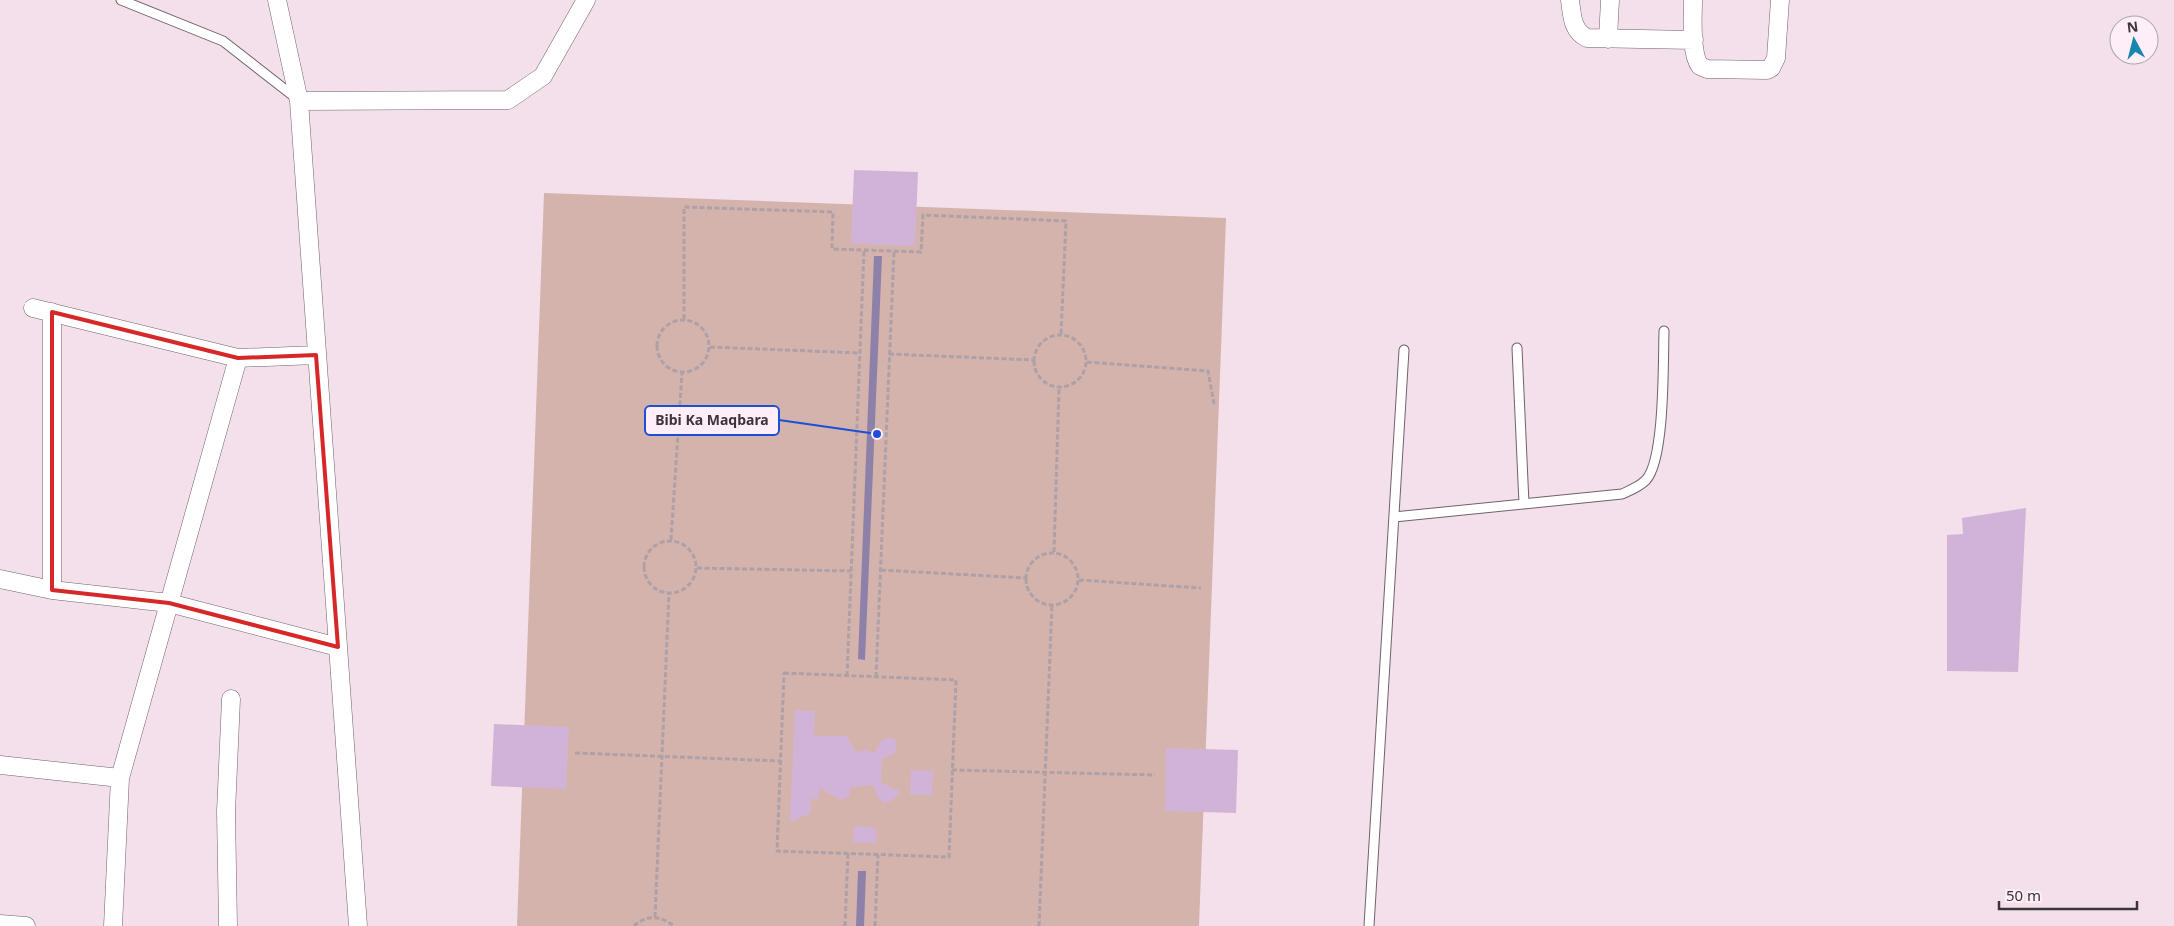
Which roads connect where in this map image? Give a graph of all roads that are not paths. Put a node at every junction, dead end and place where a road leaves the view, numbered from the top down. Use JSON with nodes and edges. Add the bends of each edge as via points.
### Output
{"nodes":[{"id":1,"x":122,"y":0,"type":"edge"},
{"id":2,"x":277,"y":0,"type":"edge"},
{"id":3,"x":586,"y":0,"type":"edge"},
{"id":4,"x":1570,"y":0,"type":"edge"},
{"id":5,"x":1610,"y":0,"type":"edge"},
{"id":6,"x":1693,"y":0,"type":"edge"},
{"id":7,"x":1780,"y":0,"type":"edge"},
{"id":8,"x":1608,"y":39,"type":"junction"},
{"id":9,"x":1694,"y":40,"type":"junction"},
{"id":10,"x":299,"y":101,"type":"junction"},
{"id":11,"x":33,"y":308,"type":"dead end"},
{"id":12,"x":52,"y":312,"type":"junction"},
{"id":13,"x":1664,"y":331,"type":"dead end"},
{"id":14,"x":1517,"y":348,"type":"dead end"},
{"id":15,"x":1404,"y":350,"type":"dead end"},
{"id":16,"x":316,"y":355,"type":"junction"},
{"id":17,"x":238,"y":358,"type":"junction"},
{"id":18,"x":1524,"y":504,"type":"junction"},
{"id":19,"x":1394,"y":517,"type":"junction"},
{"id":20,"x":0,"y":580,"type":"edge"},
{"id":21,"x":52,"y":590,"type":"junction"},
{"id":22,"x":169,"y":603,"type":"junction"},
{"id":23,"x":338,"y":647,"type":"junction"},
{"id":24,"x":231,"y":699,"type":"dead end"},
{"id":25,"x":0,"y":765,"type":"edge"},
{"id":26,"x":120,"y":778,"type":"junction"},
{"id":27,"x":0,"y":924,"type":"edge"},
{"id":28,"x":26,"y":926,"type":"edge"},
{"id":29,"x":113,"y":926,"type":"edge"},
{"id":30,"x":228,"y":926,"type":"edge"},
{"id":31,"x":358,"y":926,"type":"edge"},
{"id":32,"x":1369,"y":926,"type":"edge"}],
"edges":[{"from":1,"to":10,"type":"lane","via":[[222,41]]},
{"from":2,"to":10,"type":"street"},
{"from":3,"to":10,"type":"street","via":[[543,76],[508,100]]},
{"from":4,"to":8,"type":"street","via":[[1575,27],[1581,36]]},
{"from":5,"to":8,"type":"street"},
{"from":6,"to":9,"type":"street"},
{"from":7,"to":9,"type":"street","via":[[1776,58],[1767,70],[1704,68],[1697,62]]},
{"from":8,"to":9,"type":"street"},
{"from":10,"to":16,"type":"street"},
{"from":11,"to":12,"type":"street"},
{"from":12,"to":17,"type":"street"},
{"from":12,"to":21,"type":"street"},
{"from":13,"to":18,"type":"lane","via":[[1658,449],[1647,479],[1622,494]]},
{"from":14,"to":18,"type":"lane"},
{"from":15,"to":19,"type":"lane"},
{"from":16,"to":17,"type":"street"},
{"from":16,"to":23,"type":"street"},
{"from":17,"to":22,"type":"street"},
{"from":18,"to":19,"type":"lane"},
{"from":19,"to":32,"type":"lane"},
{"from":20,"to":21,"type":"street"},
{"from":21,"to":22,"type":"street"},
{"from":22,"to":23,"type":"street"},
{"from":22,"to":26,"type":"street"},
{"from":23,"to":31,"type":"street"},
{"from":24,"to":30,"type":"street","via":[[226,812]]},
{"from":25,"to":26,"type":"street"},
{"from":26,"to":29,"type":"street"},
{"from":27,"to":28,"type":"street"}]}
